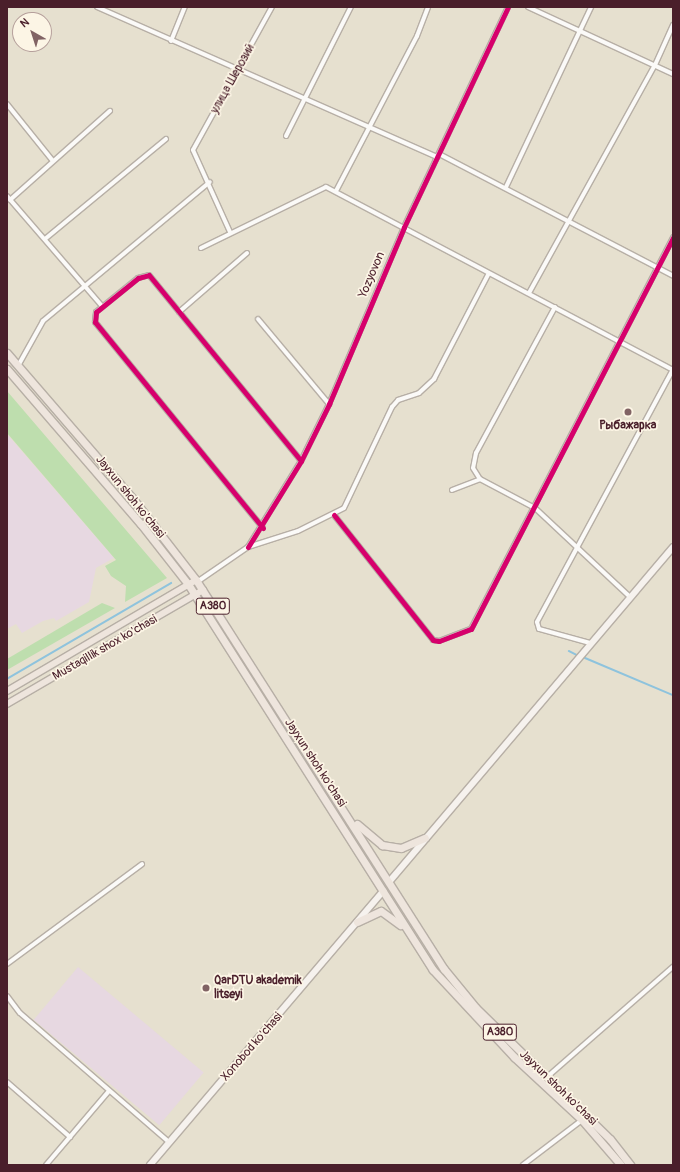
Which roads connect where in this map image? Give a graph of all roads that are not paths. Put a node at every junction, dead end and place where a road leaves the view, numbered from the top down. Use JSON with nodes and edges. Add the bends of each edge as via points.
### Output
{"nodes":[{"id":1,"x":97,"y":7,"type":"edge"},
{"id":2,"x":185,"y":7,"type":"edge"},
{"id":3,"x":272,"y":7,"type":"edge"},
{"id":4,"x":351,"y":7,"type":"edge"},
{"id":5,"x":428,"y":7,"type":"edge"},
{"id":6,"x":508,"y":7,"type":"edge"},
{"id":7,"x":528,"y":7,"type":"edge"},
{"id":8,"x":591,"y":7,"type":"edge"},
{"id":9,"x":106,"y":9,"type":"edge"},
{"id":10,"x":673,"y":25,"type":"edge"},
{"id":11,"x":582,"y":30,"type":"junction"},
{"id":12,"x":171,"y":41,"type":"junction"},
{"id":13,"x":655,"y":65,"type":"junction"},
{"id":14,"x":237,"y":70,"type":"junction"},
{"id":15,"x":673,"y":74,"type":"edge"},
{"id":16,"x":305,"y":100,"type":"junction"},
{"id":17,"x":7,"y":104,"type":"edge"},
{"id":18,"x":110,"y":111,"type":"dead end"},
{"id":19,"x":371,"y":128,"type":"junction"},
{"id":20,"x":286,"y":136,"type":"dead end"},
{"id":21,"x":166,"y":139,"type":"dead end"},
{"id":22,"x":438,"y":155,"type":"junction"},
{"id":23,"x":52,"y":160,"type":"junction"},
{"id":24,"x":210,"y":182,"type":"junction"},
{"id":25,"x":506,"y":187,"type":"junction"},
{"id":26,"x":336,"y":191,"type":"junction"},
{"id":27,"x":7,"y":196,"type":"edge"},
{"id":28,"x":10,"y":200,"type":"junction"},
{"id":29,"x":570,"y":222,"type":"junction"},
{"id":30,"x":404,"y":227,"type":"junction"},
{"id":31,"x":230,"y":232,"type":"junction"},
{"id":32,"x":673,"y":237,"type":"edge"},
{"id":33,"x":45,"y":239,"type":"junction"},
{"id":34,"x":201,"y":248,"type":"dead end"},
{"id":35,"x":246,"y":253,"type":"dead end"},
{"id":36,"x":656,"y":267,"type":"junction"},
{"id":37,"x":489,"y":273,"type":"junction"},
{"id":38,"x":673,"y":276,"type":"edge"},
{"id":39,"x":84,"y":286,"type":"junction"},
{"id":40,"x":529,"y":293,"type":"junction"},
{"id":41,"x":101,"y":305,"type":"junction"},
{"id":42,"x":555,"y":307,"type":"junction"},
{"id":43,"x":179,"y":312,"type":"junction"},
{"id":44,"x":258,"y":319,"type":"dead end"},
{"id":45,"x":618,"y":342,"type":"junction"},
{"id":46,"x":7,"y":353,"type":"edge"},
{"id":47,"x":18,"y":366,"type":"junction"},
{"id":48,"x":7,"y":369,"type":"edge"},
{"id":49,"x":673,"y":370,"type":"edge"},
{"id":50,"x":329,"y":404,"type":"junction"},
{"id":51,"x":301,"y":461,"type":"junction"},
{"id":52,"x":480,"y":479,"type":"junction"},
{"id":53,"x":452,"y":490,"type":"dead end"},
{"id":54,"x":535,"y":508,"type":"junction"},
{"id":55,"x":334,"y":515,"type":"junction"},
{"id":56,"x":263,"y":528,"type":"junction"},
{"id":57,"x":673,"y":547,"type":"edge"},
{"id":58,"x":248,"y":548,"type":"junction"},
{"id":59,"x":579,"y":548,"type":"junction"},
{"id":60,"x":196,"y":581,"type":"junction"},
{"id":61,"x":188,"y":584,"type":"junction"},
{"id":62,"x":203,"y":590,"type":"junction"},
{"id":63,"x":195,"y":595,"type":"junction"},
{"id":64,"x":630,"y":597,"type":"junction"},
{"id":65,"x":590,"y":643,"type":"junction"},
{"id":66,"x":7,"y":691,"type":"edge"},
{"id":67,"x":7,"y":704,"type":"edge"},
{"id":68,"x":350,"y":817,"type":"junction"},
{"id":69,"x":425,"y":838,"type":"junction"},
{"id":70,"x":142,"y":864,"type":"dead end"},
{"id":71,"x":390,"y":882,"type":"junction"},
{"id":72,"x":383,"y":891,"type":"junction"},
{"id":73,"x":357,"y":922,"type":"junction"},
{"id":74,"x":415,"y":943,"type":"junction"},
{"id":75,"x":7,"y":964,"type":"edge"},
{"id":76,"x":673,"y":967,"type":"edge"},
{"id":77,"x":7,"y":996,"type":"edge"},
{"id":78,"x":546,"y":1078,"type":"junction"},
{"id":79,"x":7,"y":1082,"type":"edge"},
{"id":80,"x":109,"y":1091,"type":"junction"},
{"id":81,"x":582,"y":1120,"type":"junction"},
{"id":82,"x":70,"y":1137,"type":"junction"},
{"id":83,"x":169,"y":1142,"type":"junction"},
{"id":84,"x":46,"y":1165,"type":"edge"},
{"id":85,"x":150,"y":1165,"type":"edge"},
{"id":86,"x":523,"y":1165,"type":"edge"},
{"id":87,"x":621,"y":1165,"type":"edge"},
{"id":88,"x":630,"y":1165,"type":"edge"}],
"edges":[{"from":1,"to":9,"type":"street"},
{"from":2,"to":12,"type":"street"},
{"from":3,"to":14,"type":"street","name":"улица Шерозий"},
{"from":4,"to":16,"type":"street"},
{"from":5,"to":19,"type":"street"},
{"from":6,"to":22,"type":"street","name":"Yozyovon"},
{"from":7,"to":11,"type":"street"},
{"from":8,"to":11,"type":"street"},
{"from":9,"to":12,"type":"street"},
{"from":10,"to":13,"type":"street"},
{"from":11,"to":13,"type":"street"},
{"from":11,"to":25,"type":"street"},
{"from":12,"to":14,"type":"street"},
{"from":13,"to":15,"type":"street"},
{"from":13,"to":29,"type":"street"},
{"from":14,"to":16,"type":"street"},
{"from":14,"to":24,"type":"street","name":"улица Шерозий","via":[[194,150]]},
{"from":16,"to":19,"type":"street"},
{"from":16,"to":20,"type":"street"},
{"from":17,"to":23,"type":"street"},
{"from":18,"to":23,"type":"street"},
{"from":19,"to":22,"type":"street"},
{"from":19,"to":26,"type":"street"},
{"from":21,"to":33,"type":"street"},
{"from":22,"to":25,"type":"street"},
{"from":22,"to":30,"type":"street","name":"Yozyovon"},
{"from":23,"to":28,"type":"street"},
{"from":24,"to":31,"type":"street"},
{"from":24,"to":39,"type":"street"},
{"from":25,"to":29,"type":"street"},
{"from":26,"to":30,"type":"street"},
{"from":26,"to":31,"type":"street","via":[[322,189]]},
{"from":27,"to":28,"type":"street"},
{"from":28,"to":33,"type":"street"},
{"from":29,"to":36,"type":"street"},
{"from":29,"to":40,"type":"street"},
{"from":30,"to":37,"type":"street"},
{"from":30,"to":50,"type":"street","name":"Yozyovon"},
{"from":31,"to":34,"type":"street"},
{"from":32,"to":36,"type":"street"},
{"from":33,"to":39,"type":"street"},
{"from":35,"to":43,"type":"street"},
{"from":36,"to":38,"type":"street"},
{"from":36,"to":45,"type":"street"},
{"from":37,"to":40,"type":"street"},
{"from":37,"to":55,"type":"street","via":[[434,379],[419,393],[398,400],[392,407],[347,502]]},
{"from":39,"to":41,"type":"street"},
{"from":39,"to":47,"type":"street","via":[[43,321]]},
{"from":40,"to":42,"type":"street"},
{"from":41,"to":43,"type":"street","via":[[146,274]]},
{"from":41,"to":56,"type":"street","via":[[94,322]]},
{"from":42,"to":45,"type":"street"},
{"from":42,"to":52,"type":"street","via":[[476,453],[473,468]]},
{"from":43,"to":51,"type":"street"},
{"from":44,"to":50,"type":"street"},
{"from":45,"to":49,"type":"street"},
{"from":45,"to":54,"type":"street"},
{"from":46,"to":47,"type":"highway","name":"Jayxun shoh ko'chasi","number":"A380"},
{"from":47,"to":60,"type":"highway","name":"Jayxun shoh ko'chasi","number":"A380","via":[[133,499]]},
{"from":48,"to":61,"type":"highway","name":"Jayxun shoh ko'chasi","number":"A380","via":[[141,524]]},
{"from":49,"to":59,"type":"street"},
{"from":50,"to":51,"type":"street","name":"Yozyovon"},
{"from":51,"to":56,"type":"street","name":"Yozyovon"},
{"from":52,"to":53,"type":"street"},
{"from":52,"to":54,"type":"street"},
{"from":54,"to":55,"type":"street","via":[[471,629],[439,641],[433,640]]},
{"from":54,"to":59,"type":"street"},
{"from":55,"to":58,"type":"street"},
{"from":56,"to":58,"type":"street","name":"Yozyovon"},
{"from":57,"to":64,"type":"main road"},
{"from":58,"to":60,"type":"street"},
{"from":59,"to":64,"type":"street"},
{"from":59,"to":65,"type":"street","via":[[536,626]]},
{"from":60,"to":61,"type":"main road","name":"Mustaqillik shox ko'chasi"},
{"from":60,"to":62,"type":"highway","name":"Jayxun shoh ko'chasi","number":"A380"},
{"from":61,"to":63,"type":"highway","name":"Jayxun shoh ko'chasi","number":"A380"},
{"from":61,"to":66,"type":"main road","name":"Mustaqillik shox ko'chasi"},
{"from":62,"to":63,"type":"main road","name":"Mustaqillik shox ko'chasi"},
{"from":62,"to":68,"type":"highway","name":"Jayxun shoh ko'chasi","number":"A380"},
{"from":63,"to":67,"type":"main road","name":"Mustaqillik shox ko'chasi"},
{"from":63,"to":72,"type":"highway","name":"Jayxun shoh ko'chasi","number":"A380"},
{"from":64,"to":65,"type":"main road"},
{"from":65,"to":69,"type":"main road"},
{"from":68,"to":69,"type":"highway","via":[[382,845],[401,848]]},
{"from":68,"to":71,"type":"highway","name":"Jayxun shoh ko'chasi","number":"A380"},
{"from":69,"to":71,"type":"main road"},
{"from":70,"to":75,"type":"street"},
{"from":71,"to":78,"type":"highway","name":"Jayxun shoh ko'chasi","number":"A380","via":[[444,969],[476,1008]]},
{"from":72,"to":73,"type":"main road","name":"Xonobod ko'chasi"},
{"from":72,"to":74,"type":"highway","name":"Jayxun shoh ko'chasi","number":"A380"},
{"from":73,"to":74,"type":"highway","via":[[381,912],[390,914]]},
{"from":73,"to":83,"type":"main road","name":"Xonobod ko'chasi"},
{"from":74,"to":81,"type":"highway","name":"Jayxun shoh ko'chasi","number":"A380","via":[[470,1013]]},
{"from":76,"to":78,"type":"street"},
{"from":77,"to":80,"type":"street","via":[[20,1013]]},
{"from":78,"to":88,"type":"highway","name":"Jayxun shoh ko'chasi","number":"A380","via":[[610,1139]]},
{"from":79,"to":82,"type":"street"},
{"from":80,"to":82,"type":"street"},
{"from":80,"to":83,"type":"street"},
{"from":81,"to":86,"type":"street"},
{"from":81,"to":87,"type":"highway","name":"Jayxun shoh ko'chasi","number":"A380"},
{"from":82,"to":84,"type":"street"},
{"from":83,"to":85,"type":"main road","name":"Xonobod ko'chasi"}]}
